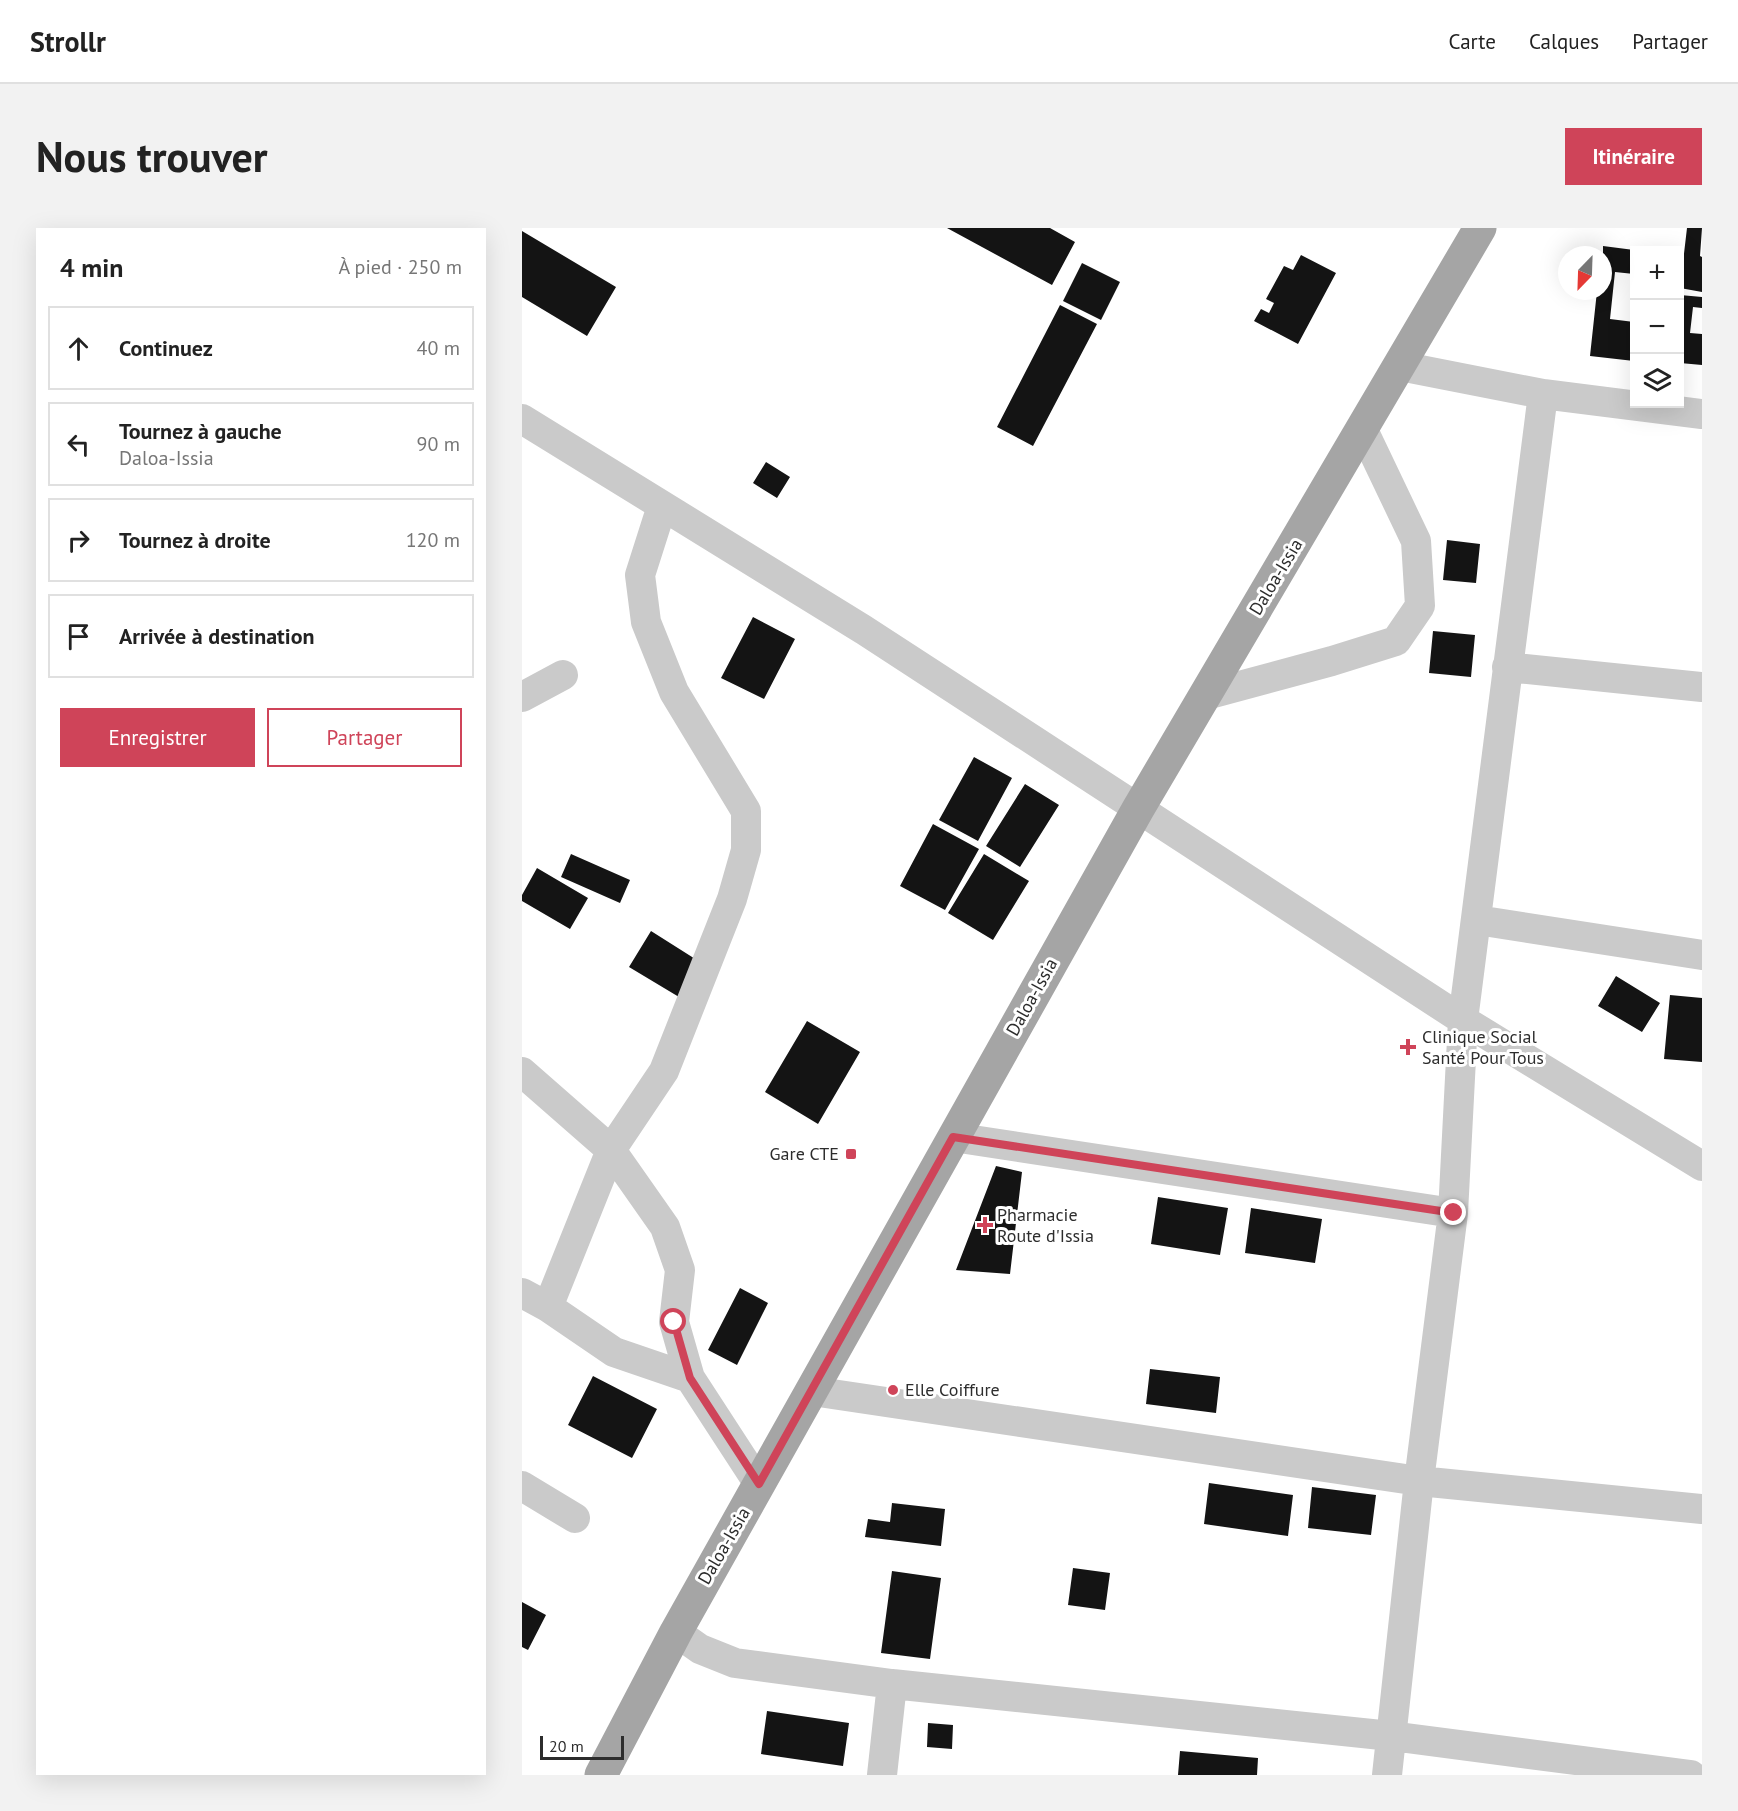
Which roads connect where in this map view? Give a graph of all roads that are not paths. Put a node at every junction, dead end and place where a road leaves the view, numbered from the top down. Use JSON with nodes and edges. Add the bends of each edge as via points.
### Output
{"nodes":[{"id":1,"x":1480,"y":228,"type":"edge"},
{"id":2,"x":1400,"y":366,"type":"junction"},
{"id":3,"x":1543,"y":394,"type":"junction"},
{"id":4,"x":1702,"y":414,"type":"edge"},
{"id":5,"x":522,"y":419,"type":"edge"},
{"id":6,"x":1363,"y":430,"type":"junction"},
{"id":7,"x":662,"y":506,"type":"junction"},
{"id":8,"x":1507,"y":667,"type":"junction"},
{"id":9,"x":563,"y":675,"type":"dead end"},
{"id":10,"x":1702,"y":687,"type":"edge"},
{"id":11,"x":1206,"y":695,"type":"junction"},
{"id":12,"x":522,"y":697,"type":"edge"},
{"id":13,"x":1138,"y":809,"type":"junction"},
{"id":14,"x":1477,"y":920,"type":"junction"},
{"id":15,"x":1702,"y":955,"type":"edge"},
{"id":16,"x":1463,"y":1020,"type":"junction"},
{"id":17,"x":522,"y":1072,"type":"edge"},
{"id":18,"x":953,"y":1137,"type":"junction"},
{"id":19,"x":611,"y":1150,"type":"junction"},
{"id":20,"x":1702,"y":1166,"type":"edge"},
{"id":21,"x":1454,"y":1213,"type":"junction"},
{"id":22,"x":522,"y":1293,"type":"edge"},
{"id":23,"x":548,"y":1307,"type":"junction"},
{"id":24,"x":690,"y":1378,"type":"junction"},
{"id":25,"x":812,"y":1391,"type":"junction"},
{"id":26,"x":1419,"y":1481,"type":"junction"},
{"id":27,"x":759,"y":1484,"type":"junction"},
{"id":28,"x":522,"y":1486,"type":"edge"},
{"id":29,"x":1702,"y":1509,"type":"edge"},
{"id":30,"x":575,"y":1518,"type":"dead end"},
{"id":31,"x":676,"y":1632,"type":"junction"},
{"id":32,"x":892,"y":1684,"type":"junction"},
{"id":33,"x":1391,"y":1736,"type":"junction"},
{"id":34,"x":601,"y":1775,"type":"edge"},
{"id":35,"x":882,"y":1775,"type":"edge"},
{"id":36,"x":1387,"y":1775,"type":"edge"},
{"id":37,"x":1691,"y":1775,"type":"edge"}],
"edges":[{"from":1,"to":2,"type":"main road","name":"Daloa-Issia"},
{"from":2,"to":3,"type":"street"},
{"from":2,"to":6,"type":"main road","name":"Daloa-Issia"},
{"from":3,"to":4,"type":"street"},
{"from":3,"to":8,"type":"street"},
{"from":5,"to":7,"type":"street"},
{"from":6,"to":11,"type":"main road","name":"Daloa-Issia"},
{"from":6,"to":11,"type":"street","via":[[1416,541],[1420,606],[1396,640]]},
{"from":7,"to":13,"type":"street","via":[[864,630]]},
{"from":7,"to":19,"type":"street","via":[[640,575],[646,622],[674,692],[746,811],[746,850],[732,899],[664,1071]]},
{"from":8,"to":10,"type":"street"},
{"from":8,"to":14,"type":"street"},
{"from":9,"to":12,"type":"street"},
{"from":11,"to":13,"type":"main road","name":"Daloa-Issia"},
{"from":13,"to":16,"type":"street"},
{"from":13,"to":18,"type":"main road","name":"Daloa-Issia"},
{"from":14,"to":15,"type":"street"},
{"from":14,"to":16,"type":"street"},
{"from":16,"to":20,"type":"street"},
{"from":16,"to":21,"type":"street"},
{"from":17,"to":19,"type":"street"},
{"from":18,"to":21,"type":"street"},
{"from":18,"to":25,"type":"main road","name":"Daloa-Issia"},
{"from":19,"to":23,"type":"street"},
{"from":19,"to":24,"type":"street","via":[[665,1227],[680,1270],[674,1322]]},
{"from":21,"to":26,"type":"street"},
{"from":22,"to":23,"type":"street"},
{"from":23,"to":24,"type":"street","via":[[614,1352]]},
{"from":24,"to":27,"type":"street"},
{"from":25,"to":26,"type":"street"},
{"from":25,"to":27,"type":"main road","name":"Daloa-Issia"},
{"from":26,"to":29,"type":"street"},
{"from":26,"to":33,"type":"street"},
{"from":27,"to":31,"type":"main road","name":"Daloa-Issia"},
{"from":28,"to":30,"type":"street"},
{"from":31,"to":32,"type":"street","via":[[700,1649],[735,1663]]},
{"from":31,"to":34,"type":"main road","name":"Daloa-Issia"},
{"from":32,"to":33,"type":"street"},
{"from":32,"to":35,"type":"street"},
{"from":33,"to":36,"type":"street"},
{"from":33,"to":37,"type":"street"}]}
